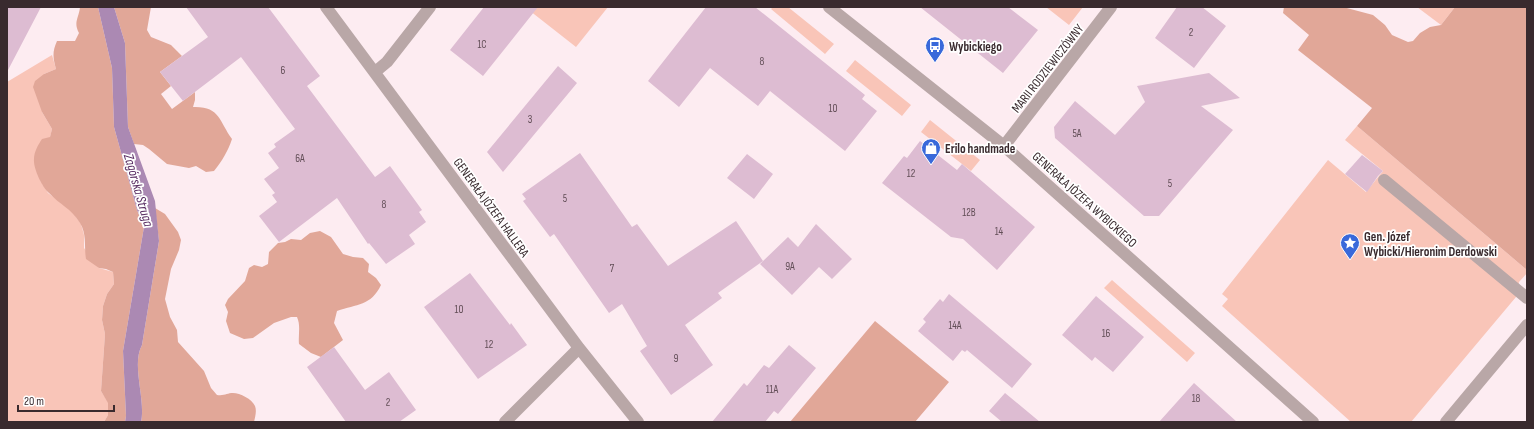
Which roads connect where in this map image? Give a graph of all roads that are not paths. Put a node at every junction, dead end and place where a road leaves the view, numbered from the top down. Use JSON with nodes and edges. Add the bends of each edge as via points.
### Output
{"nodes":[{"id":1,"x":326,"y":7,"type":"edge"},
{"id":2,"x":430,"y":7,"type":"edge"},
{"id":3,"x":829,"y":7,"type":"edge"},
{"id":4,"x":1111,"y":7,"type":"edge"},
{"id":5,"x":375,"y":72,"type":"junction"},
{"id":6,"x":1004,"y":146,"type":"junction"},
{"id":7,"x":1384,"y":180,"type":"dead end"},
{"id":8,"x":1527,"y":298,"type":"edge"},
{"id":9,"x":1527,"y":325,"type":"edge"},
{"id":10,"x":579,"y":348,"type":"junction"},
{"id":11,"x":505,"y":422,"type":"edge"},
{"id":12,"x":638,"y":422,"type":"edge"},
{"id":13,"x":1313,"y":422,"type":"edge"},
{"id":14,"x":1446,"y":422,"type":"edge"}],
"edges":[{"from":1,"to":5,"type":"street","name":"GENERAŁA JÓZEFA HALLERA"},
{"from":2,"to":5,"type":"street","via":[[387,62]]},
{"from":3,"to":6,"type":"street","name":"GENERAŁA JÓZEFA WYBICKIEGO"},
{"from":4,"to":6,"type":"street","name":"MARII RODZIEWICZÓWNY"},
{"from":5,"to":10,"type":"street","name":"GENERAŁA JÓZEFA HALLERA"},
{"from":6,"to":13,"type":"street","name":"GENERAŁA JÓZEFA WYBICKIEGO"},
{"from":7,"to":8,"type":"street"},
{"from":9,"to":14,"type":"street"},
{"from":10,"to":11,"type":"street"},
{"from":10,"to":12,"type":"street","name":"GENERAŁA JÓZEFA HALLERA"}]}
